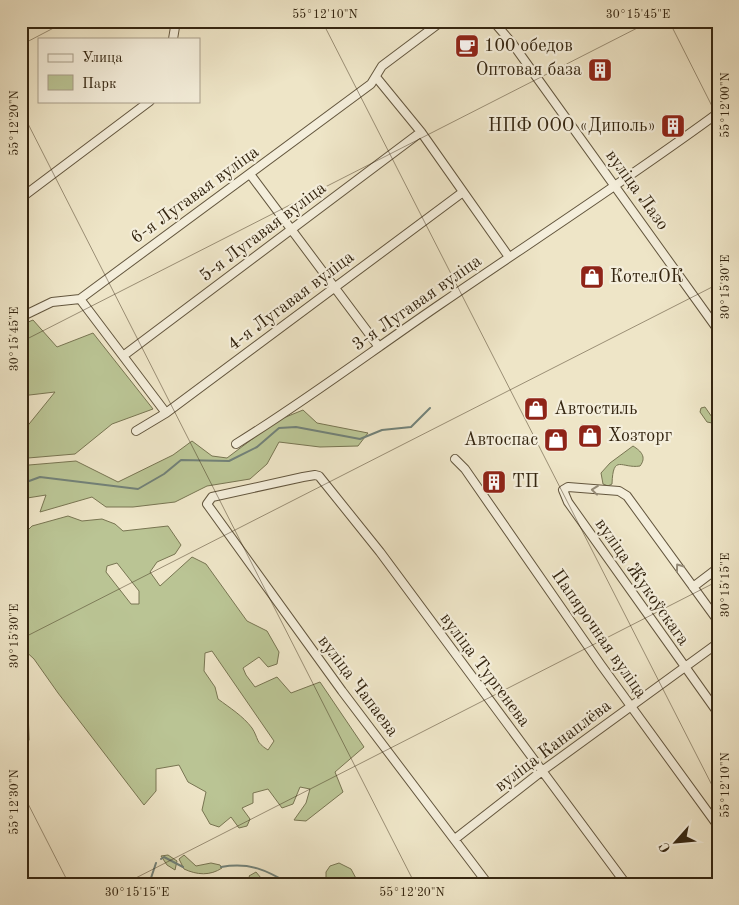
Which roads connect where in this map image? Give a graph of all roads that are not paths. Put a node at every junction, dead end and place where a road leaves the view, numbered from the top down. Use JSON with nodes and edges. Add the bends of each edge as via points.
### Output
{"nodes":[{"id":1,"x":27,"y":21,"type":"edge"},
{"id":2,"x":176,"y":21,"type":"edge"},
{"id":3,"x":442,"y":21,"type":"edge"},
{"id":4,"x":493,"y":21,"type":"edge"},
{"id":5,"x":21,"y":26,"type":"edge"},
{"id":6,"x":173,"y":38,"type":"edge"},
{"id":7,"x":376,"y":76,"type":"junction"},
{"id":8,"x":149,"y":102,"type":"edge"},
{"id":9,"x":718,"y":113,"type":"edge"},
{"id":10,"x":421,"y":132,"type":"junction"},
{"id":11,"x":250,"y":174,"type":"junction"},
{"id":12,"x":615,"y":186,"type":"junction"},
{"id":13,"x":463,"y":192,"type":"junction"},
{"id":14,"x":21,"y":198,"type":"edge"},
{"id":15,"x":291,"y":229,"type":"junction"},
{"id":16,"x":509,"y":257,"type":"junction"},
{"id":17,"x":335,"y":286,"type":"junction"},
{"id":18,"x":80,"y":299,"type":"junction"},
{"id":19,"x":21,"y":317,"type":"edge"},
{"id":20,"x":718,"y":330,"type":"edge"},
{"id":21,"x":379,"y":347,"type":"junction"},
{"id":22,"x":123,"y":356,"type":"junction"},
{"id":23,"x":166,"y":414,"type":"junction"},
{"id":24,"x":136,"y":431,"type":"dead end"},
{"id":25,"x":236,"y":444,"type":"dead end"},
{"id":26,"x":455,"y":459,"type":"dead end"},
{"id":27,"x":207,"y":504,"type":"joint"},
{"id":28,"x":718,"y":568,"type":"edge"},
{"id":29,"x":693,"y":588,"type":"junction"},
{"id":30,"x":718,"y":621,"type":"edge"},
{"id":31,"x":718,"y":642,"type":"edge"},
{"id":32,"x":684,"y":667,"type":"junction"},
{"id":33,"x":631,"y":706,"type":"junction"},
{"id":34,"x":718,"y":713,"type":"edge"},
{"id":35,"x":542,"y":771,"type":"junction"},
{"id":36,"x":718,"y":826,"type":"edge"},
{"id":37,"x":455,"y":838,"type":"junction"},
{"id":38,"x":488,"y":884,"type":"edge"},
{"id":39,"x":626,"y":884,"type":"edge"}],
"edges":[{"from":1,"to":5,"type":"street"},
{"from":2,"to":6,"type":"street"},
{"from":3,"to":7,"type":"street","name":"6-я Лугавая вуліца","via":[[382,66]]},
{"from":4,"to":12,"type":"street","name":"вуліца Лазо","via":[[507,35]]},
{"from":7,"to":10,"type":"street"},
{"from":7,"to":11,"type":"street","name":"6-я Лугавая вуліца","via":[[371,84]]},
{"from":8,"to":14,"type":"street"},
{"from":9,"to":12,"type":"street","name":"3-я Лугавая вуліца"},
{"from":10,"to":13,"type":"street"},
{"from":10,"to":15,"type":"street","name":"5-я Лугавая вуліца"},
{"from":11,"to":15,"type":"street"},
{"from":11,"to":18,"type":"street","name":"6-я Лугавая вуліца"},
{"from":12,"to":16,"type":"street","name":"3-я Лугавая вуліца"},
{"from":12,"to":20,"type":"street","name":"вуліца Лазо"},
{"from":13,"to":16,"type":"street"},
{"from":13,"to":17,"type":"street","name":"4-я Лугавая вуліца"},
{"from":15,"to":17,"type":"street"},
{"from":15,"to":22,"type":"street","name":"5-я Лугавая вуліца"},
{"from":16,"to":21,"type":"street","name":"3-я Лугавая вуліца"},
{"from":17,"to":21,"type":"street"},
{"from":17,"to":23,"type":"street","name":"4-я Лугавая вуліца"},
{"from":18,"to":19,"type":"street","via":[[52,302]]},
{"from":18,"to":22,"type":"street"},
{"from":21,"to":25,"type":"street","name":"3-я Лугавая вуліца"},
{"from":22,"to":23,"type":"street"},
{"from":23,"to":24,"type":"street","name":"4-я Лугавая вуліца"},
{"from":26,"to":33,"type":"street","name":"Папярочная вуліца"},
{"from":27,"to":35,"type":"street","name":"вуліца Тургенева","via":[[212,497],[319,476],[380,552]]},
{"from":27,"to":37,"type":"street","name":"вуліца Чапаева","via":[[342,691]]},
{"from":28,"to":29,"type":"street"},
{"from":29,"to":30,"type":"street"},
{"from":29,"to":32,"type":"street","name":"вуліца Жукоўскага","one_way":true,"via":[[627,496],[619,491],[568,487],[563,490],[568,502]]},
{"from":31,"to":32,"type":"street","name":"вуліца Канаплёва"},
{"from":32,"to":33,"type":"street","name":"вуліца Канаплёва"},
{"from":32,"to":34,"type":"street","name":"вуліца Жукоўскага"},
{"from":33,"to":35,"type":"street","name":"вуліца Канаплёва"},
{"from":33,"to":36,"type":"street","name":"Папярочная вуліца"},
{"from":35,"to":37,"type":"street","name":"вуліца Канаплёва"},
{"from":35,"to":39,"type":"street","name":"вуліца Тургенева"},
{"from":37,"to":38,"type":"street","name":"вуліца Чапаева"}]}
